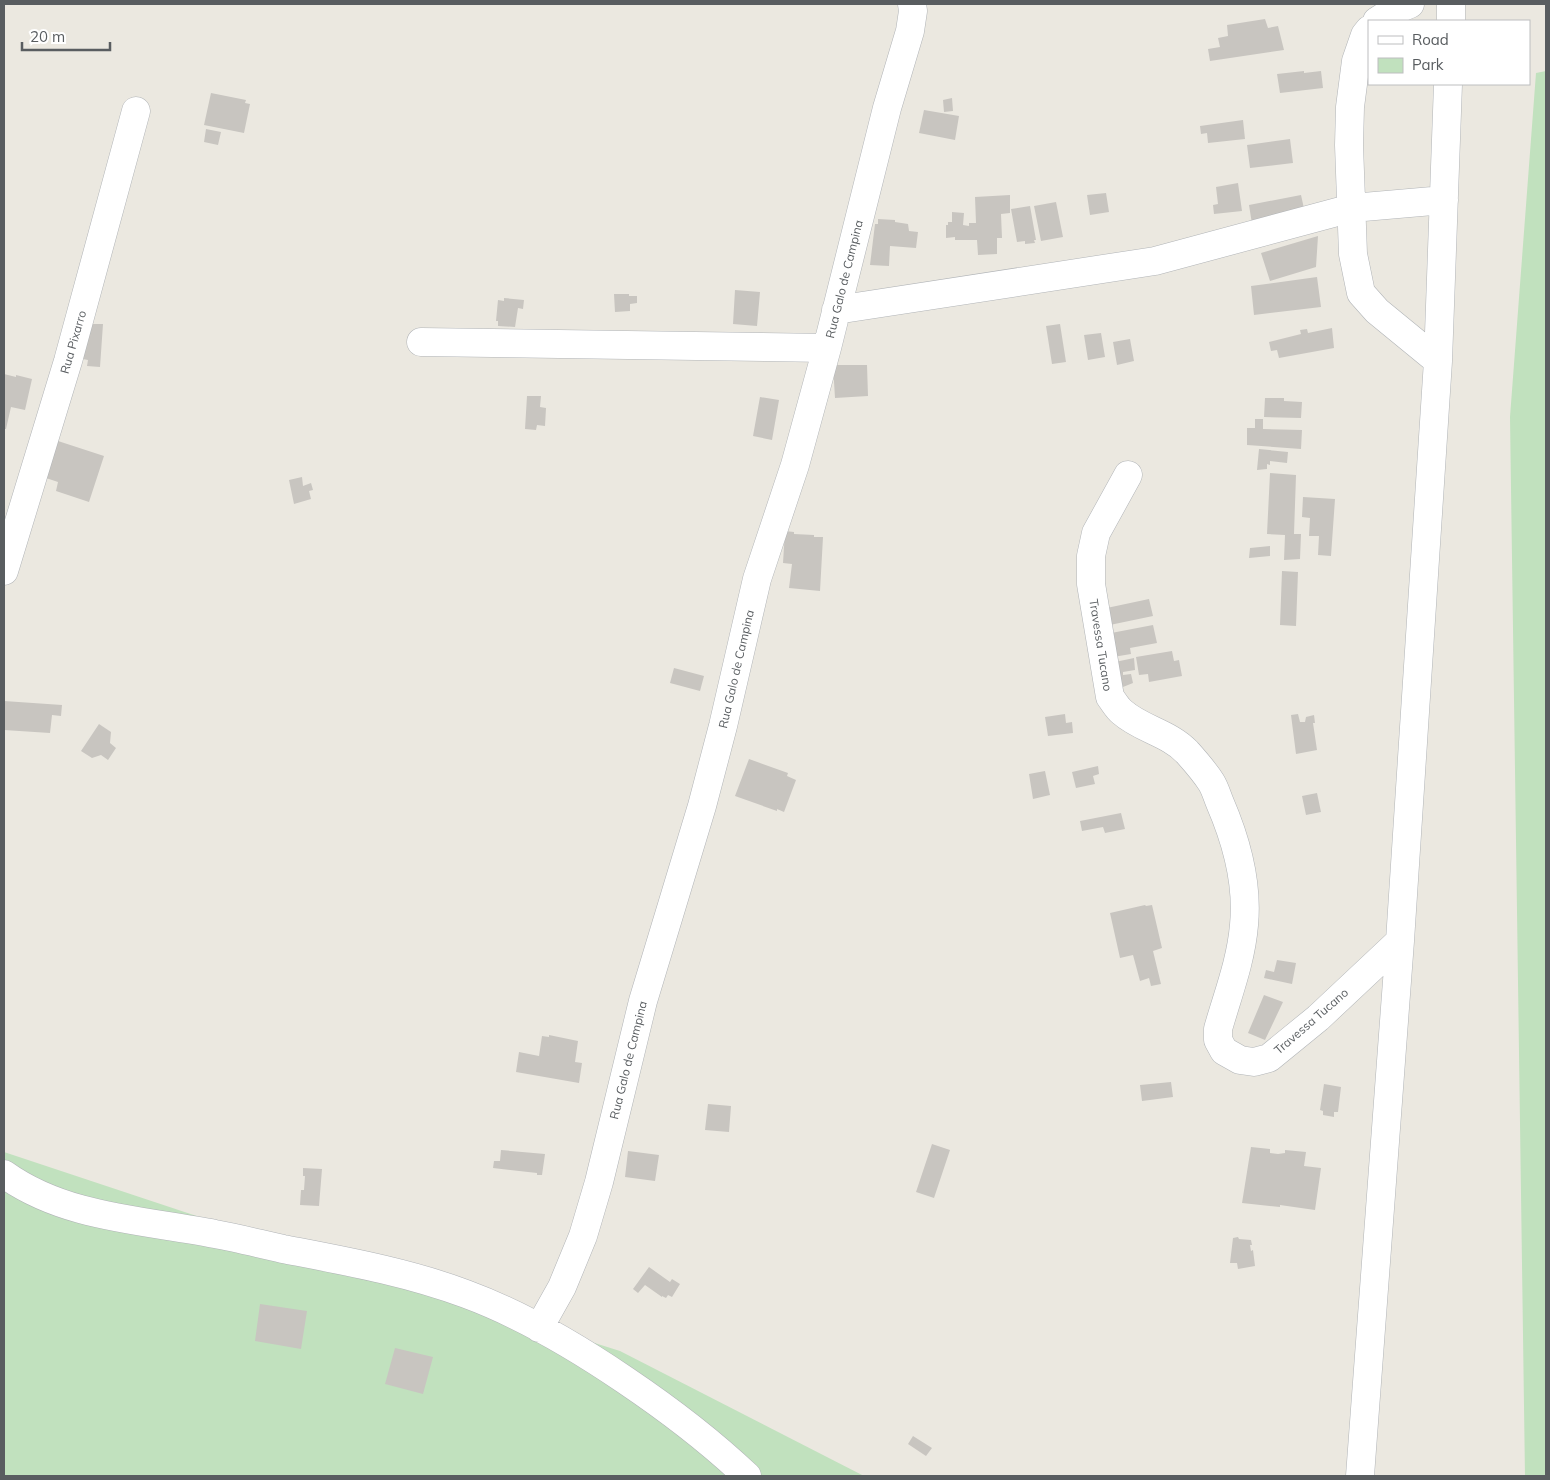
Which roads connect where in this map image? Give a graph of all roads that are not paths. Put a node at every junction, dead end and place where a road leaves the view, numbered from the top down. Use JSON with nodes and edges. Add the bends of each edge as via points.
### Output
{"nodes":[{"id":1,"x":912,"y":4,"type":"edge"},
{"id":2,"x":1410,"y":4,"type":"edge"},
{"id":3,"x":1451,"y":4,"type":"edge"},
{"id":4,"x":1378,"y":20,"type":"edge"},
{"id":5,"x":1451,"y":20,"type":"edge"},
{"id":6,"x":1368,"y":31,"type":"edge"},
{"id":7,"x":1448,"y":85,"type":"edge"},
{"id":8,"x":136,"y":111,"type":"dead end"},
{"id":9,"x":1444,"y":200,"type":"junction"},
{"id":10,"x":1352,"y":208,"type":"junction"},
{"id":11,"x":836,"y":310,"type":"junction"},
{"id":12,"x":422,"y":342,"type":"dead end"},
{"id":13,"x":827,"y":348,"type":"junction"},
{"id":14,"x":1438,"y":361,"type":"junction"},
{"id":15,"x":1128,"y":475,"type":"dead end"},
{"id":16,"x":4,"y":571,"type":"edge"},
{"id":17,"x":1400,"y":941,"type":"junction"},
{"id":18,"x":4,"y":1174,"type":"edge"},
{"id":19,"x":539,"y":1328,"type":"junction"},
{"id":20,"x":747,"y":1476,"type":"edge"},
{"id":21,"x":1360,"y":1476,"type":"edge"}],
"edges":[{"from":1,"to":11,"type":"street","name":"Rua Galo de Campina","via":[[910,31]]},
{"from":2,"to":4,"type":"street"},
{"from":3,"to":5,"type":"street"},
{"from":6,"to":10,"type":"street","via":[[1356,61],[1350,107]]},
{"from":7,"to":9,"type":"street"},
{"from":8,"to":16,"type":"street","name":"Rua Pixarro","via":[[68,362]]},
{"from":9,"to":10,"type":"street"},
{"from":9,"to":14,"type":"street"},
{"from":10,"to":11,"type":"street","via":[[1155,261]]},
{"from":10,"to":14,"type":"street","via":[[1353,254],[1361,293],[1377,311]]},
{"from":11,"to":13,"type":"street","name":"Rua Galo de Campina"},
{"from":12,"to":13,"type":"street"},
{"from":13,"to":19,"type":"street","name":"Rua Galo de Campina","via":[[795,465],[757,579],[714,761],[643,1001],[584,1236],[562,1287]]},
{"from":14,"to":17,"type":"street"},
{"from":15,"to":17,"type":"street","name":"Travessa Tucano","via":[[1096,533],[1092,593],[1110,697],[1122,712],[1171,740],[1197,764],[1211,783],[1227,819],[1240,862],[1244,924],[1239,957],[1218,1029],[1218,1040],[1224,1051],[1240,1060],[1254,1062],[1269,1058],[1318,1018]]},
{"from":17,"to":21,"type":"street"},
{"from":18,"to":19,"type":"street","via":[[52,1200],[108,1216],[334,1258],[422,1280],[497,1307]]},
{"from":19,"to":20,"type":"street","via":[[577,1348],[655,1401]]}]}
